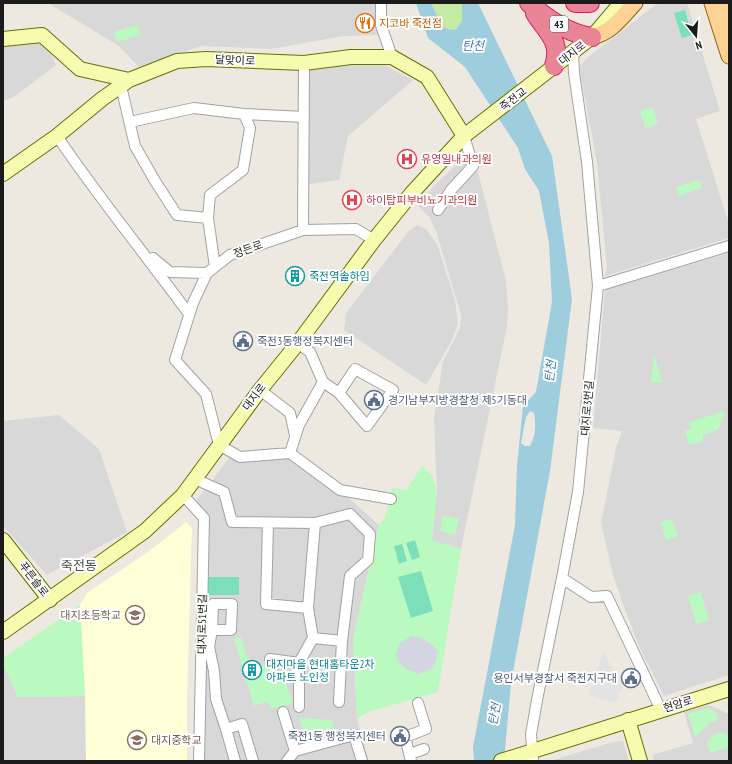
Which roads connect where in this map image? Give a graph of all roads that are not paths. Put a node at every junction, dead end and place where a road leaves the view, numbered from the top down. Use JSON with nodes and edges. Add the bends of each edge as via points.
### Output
{"nodes":[{"id":1,"x":380,"y":3,"type":"edge"},
{"id":2,"x":575,"y":3,"type":"edge"},
{"id":3,"x":590,"y":3,"type":"edge"},
{"id":4,"x":620,"y":3,"type":"edge"},
{"id":5,"x":635,"y":3,"type":"edge"},
{"id":6,"x":712,"y":3,"type":"edge"},
{"id":7,"x":724,"y":3,"type":"edge"},
{"id":8,"x":530,"y":4,"type":"edge"},
{"id":9,"x":729,"y":20,"type":"edge"},
{"id":10,"x":592,"y":37,"type":"junction"},
{"id":11,"x":3,"y":39,"type":"edge"},
{"id":12,"x":573,"y":52,"type":"junction"},
{"id":13,"x":729,"y":56,"type":"edge"},
{"id":14,"x":392,"y":57,"type":"junction"},
{"id":15,"x":304,"y":62,"type":"junction"},
{"id":16,"x":553,"y":67,"type":"junction"},
{"id":17,"x":125,"y":83,"type":"junction"},
{"id":18,"x":244,"y":114,"type":"junction"},
{"id":19,"x":304,"y":117,"type":"junction"},
{"id":20,"x":130,"y":122,"type":"junction"},
{"id":21,"x":469,"y":133,"type":"junction"},
{"id":22,"x":57,"y":136,"type":"junction"},
{"id":23,"x":3,"y":174,"type":"edge"},
{"id":24,"x":438,"y":210,"type":"dead end"},
{"id":25,"x":208,"y":218,"type":"junction"},
{"id":26,"x":303,"y":230,"type":"junction"},
{"id":27,"x":374,"y":240,"type":"junction"},
{"id":28,"x":138,"y":245,"type":"junction"},
{"id":29,"x":729,"y":246,"type":"edge"},
{"id":30,"x":211,"y":270,"type":"junction"},
{"id":31,"x":598,"y":286,"type":"junction"},
{"id":32,"x":190,"y":314,"type":"junction"},
{"id":33,"x":298,"y":343,"type":"junction"},
{"id":34,"x":323,"y":382,"type":"junction"},
{"id":35,"x":260,"y":390,"type":"junction"},
{"id":36,"x":339,"y":393,"type":"junction"},
{"id":37,"x":295,"y":437,"type":"junction"},
{"id":38,"x":219,"y":445,"type":"junction"},
{"id":39,"x":290,"y":453,"type":"junction"},
{"id":40,"x":195,"y":478,"type":"junction"},
{"id":41,"x":182,"y":495,"type":"junction"},
{"id":42,"x":391,"y":499,"type":"dead end"},
{"id":43,"x":268,"y":523,"type":"junction"},
{"id":44,"x":316,"y":523,"type":"junction"},
{"id":45,"x":3,"y":540,"type":"edge"},
{"id":46,"x":562,"y":578,"type":"junction"},
{"id":47,"x":50,"y":600,"type":"junction"},
{"id":48,"x":308,"y":608,"type":"junction"},
{"id":49,"x":212,"y":630,"type":"dead end"},
{"id":50,"x":3,"y":632,"type":"edge"},
{"id":51,"x":313,"y":638,"type":"junction"},
{"id":52,"x":342,"y":641,"type":"junction"},
{"id":53,"x":270,"y":659,"type":"dead end"},
{"id":54,"x":299,"y":663,"type":"junction"},
{"id":55,"x":729,"y":688,"type":"edge"},
{"id":56,"x":339,"y":702,"type":"dead end"},
{"id":57,"x":418,"y":703,"type":"dead end"},
{"id":58,"x":299,"y":707,"type":"dead end"},
{"id":59,"x":661,"y":710,"type":"junction"},
{"id":60,"x":283,"y":712,"type":"dead end"},
{"id":61,"x":628,"y":720,"type":"junction"},
{"id":62,"x":226,"y":729,"type":"junction"},
{"id":63,"x":424,"y":749,"type":"dead end"},
{"id":64,"x":295,"y":751,"type":"junction"},
{"id":65,"x":529,"y":756,"type":"edge"},
{"id":66,"x":411,"y":758,"type":"edge"},
{"id":67,"x":199,"y":761,"type":"edge"},
{"id":68,"x":235,"y":761,"type":"edge"},
{"id":69,"x":253,"y":761,"type":"edge"},
{"id":70,"x":287,"y":761,"type":"edge"},
{"id":71,"x":362,"y":761,"type":"edge"},
{"id":72,"x":501,"y":761,"type":"edge"},
{"id":73,"x":640,"y":761,"type":"edge"}],
"edges":[{"from":1,"to":14,"type":"street","via":[[381,25]]},
{"from":2,"to":3,"type":"highway","number":"43"},
{"from":4,"to":10,"type":"street","name":"대지로"},
{"from":5,"to":10,"type":"main road","via":[[614,27],[604,34]]},
{"from":6,"to":13,"type":"main road"},
{"from":7,"to":9,"type":"main road"},
{"from":8,"to":10,"type":"highway","number":"43","via":[[578,35]]},
{"from":8,"to":16,"type":"highway","via":[[556,45],[557,56]]},
{"from":10,"to":12,"type":"street","name":"대지로"},
{"from":11,"to":17,"type":"street","via":[[42,35],[80,69]]},
{"from":12,"to":16,"type":"street","name":"대지로"},
{"from":12,"to":31,"type":"street","name":"대지로3번길","via":[[587,162]]},
{"from":14,"to":15,"type":"street","name":"달맞이로","via":[[351,57]]},
{"from":14,"to":21,"type":"street","name":"달맞이로","via":[[427,77]]},
{"from":15,"to":17,"type":"street","name":"달맞이로","via":[[177,61]]},
{"from":15,"to":19,"type":"street"},
{"from":16,"to":21,"type":"street","name":"죽전교"},
{"from":17,"to":20,"type":"street"},
{"from":17,"to":22,"type":"street","name":"달맞이로"},
{"from":18,"to":19,"type":"street"},
{"from":18,"to":20,"type":"street","via":[[194,108]]},
{"from":18,"to":25,"type":"street","via":[[250,128],[243,170],[210,195]]},
{"from":19,"to":26,"type":"street"},
{"from":20,"to":25,"type":"street","via":[[136,146],[154,181],[177,215]]},
{"from":21,"to":24,"type":"street","via":[[473,166],[451,190]]},
{"from":21,"to":27,"type":"street","name":"대지로","via":[[411,194]]},
{"from":22,"to":23,"type":"street","name":"달맞이로"},
{"from":22,"to":28,"type":"street","via":[[90,184]]},
{"from":25,"to":30,"type":"street"},
{"from":26,"to":27,"type":"street","name":"정든로","via":[[356,229]]},
{"from":26,"to":30,"type":"street","name":"정든로","via":[[230,255]]},
{"from":27,"to":33,"type":"street","name":"대지로"},
{"from":28,"to":30,"type":"street","via":[[170,272]]},
{"from":28,"to":32,"type":"street"},
{"from":29,"to":31,"type":"street"},
{"from":30,"to":32,"type":"street","name":"정든로"},
{"from":31,"to":46,"type":"street","name":"대지로3번길","via":[[578,492]]},
{"from":32,"to":38,"type":"street","name":"정든로","via":[[175,360],[206,394]]},
{"from":33,"to":34,"type":"street","via":[[310,352]]},
{"from":33,"to":35,"type":"street","name":"대지로"},
{"from":34,"to":36,"type":"street"},
{"from":34,"to":37,"type":"street"},
{"from":35,"to":37,"type":"street","via":[[290,413]]},
{"from":35,"to":38,"type":"street","name":"대지로"},
{"from":36,"to":36,"type":"street","via":[[355,369],[393,390],[367,426]]},
{"from":37,"to":39,"type":"street"},
{"from":38,"to":39,"type":"street","via":[[240,457]]},
{"from":38,"to":40,"type":"street","name":"대지로"},
{"from":39,"to":42,"type":"street","via":[[340,490]]},
{"from":40,"to":41,"type":"street","name":"대지로"},
{"from":40,"to":43,"type":"street","via":[[224,492],[232,522]]},
{"from":41,"to":47,"type":"street","name":"대지로","via":[[145,531]]},
{"from":41,"to":67,"type":"street","name":"대지로51번길","via":[[204,518]]},
{"from":43,"to":44,"type":"street"},
{"from":43,"to":48,"type":"street","via":[[266,604]]},
{"from":44,"to":48,"type":"street"},
{"from":44,"to":52,"type":"street","via":[[350,514],[370,534],[368,560],[350,576]]},
{"from":45,"to":47,"type":"street","name":"푸른솔로"},
{"from":46,"to":59,"type":"street","via":[[590,597],[607,596]]},
{"from":46,"to":65,"type":"street","name":"대지로3번길","via":[[538,695]]},
{"from":47,"to":50,"type":"street","name":"대지로"},
{"from":48,"to":51,"type":"street"},
{"from":49,"to":62,"type":"street","via":[[208,647],[214,671],[216,699]]},
{"from":51,"to":52,"type":"street"},
{"from":51,"to":54,"type":"street"},
{"from":52,"to":56,"type":"street"},
{"from":53,"to":54,"type":"street"},
{"from":54,"to":58,"type":"street"},
{"from":55,"to":59,"type":"street","name":"현암로"},
{"from":57,"to":66,"type":"street","via":[[426,729],[405,737]]},
{"from":59,"to":61,"type":"street","name":"현암로"},
{"from":60,"to":64,"type":"street"},
{"from":61,"to":65,"type":"street","name":"현암로"},
{"from":61,"to":73,"type":"street"},
{"from":62,"to":68,"type":"street"},
{"from":62,"to":69,"type":"street","via":[[242,724]]},
{"from":63,"to":66,"type":"street"},
{"from":64,"to":70,"type":"street"},
{"from":64,"to":71,"type":"street","via":[[354,735]]},
{"from":65,"to":72,"type":"street"}]}
